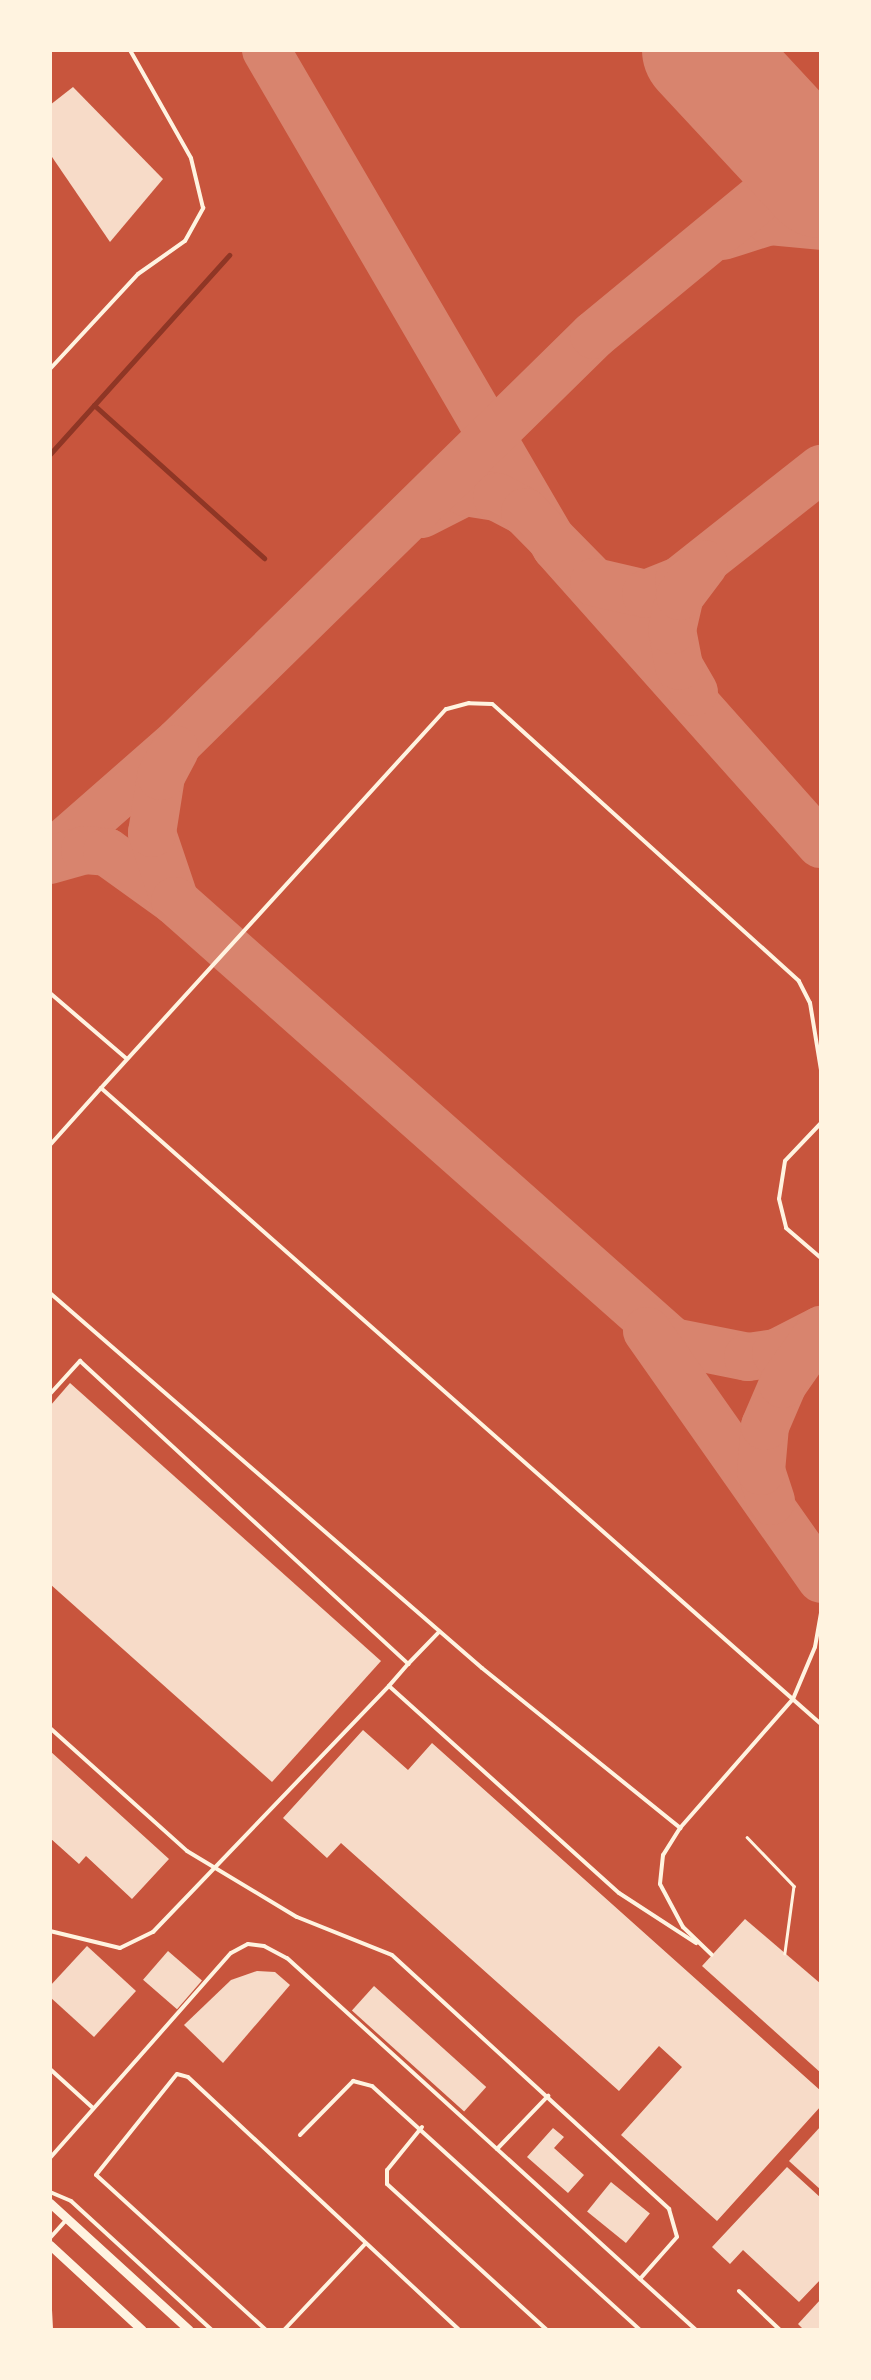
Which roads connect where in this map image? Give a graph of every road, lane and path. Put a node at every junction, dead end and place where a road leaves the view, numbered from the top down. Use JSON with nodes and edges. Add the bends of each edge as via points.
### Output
{"nodes":[{"id":1,"x":130,"y":50,"type":"edge"},
{"id":2,"x":50,"y":369,"type":"edge"},
{"id":3,"x":50,"y":993,"type":"edge"},
{"id":4,"x":127,"y":1059,"type":"junction"},
{"id":5,"x":821,"y":1070,"type":"edge"},
{"id":6,"x":101,"y":1088,"type":"junction"},
{"id":7,"x":821,"y":1124,"type":"edge"},
{"id":8,"x":50,"y":1145,"type":"edge"},
{"id":9,"x":821,"y":1258,"type":"edge"},
{"id":10,"x":50,"y":1293,"type":"edge"},
{"id":11,"x":50,"y":1394,"type":"edge"},
{"id":12,"x":821,"y":1612,"type":"edge"},
{"id":13,"x":440,"y":1631,"type":"junction"},
{"id":14,"x":408,"y":1664,"type":"junction"},
{"id":15,"x":389,"y":1686,"type":"junction"},
{"id":16,"x":793,"y":1699,"type":"junction"},
{"id":17,"x":821,"y":1724,"type":"edge"},
{"id":18,"x":50,"y":1728,"type":"edge"},
{"id":19,"x":680,"y":1828,"type":"junction"},
{"id":20,"x":748,"y":1837,"type":"dead end"},
{"id":21,"x":217,"y":1870,"type":"junction"},
{"id":22,"x":50,"y":1930,"type":"edge"},
{"id":23,"x":785,"y":1952,"type":"dead end"},
{"id":24,"x":50,"y":2070,"type":"edge"},
{"id":25,"x":548,"y":2096,"type":"junction"},
{"id":26,"x":92,"y":2108,"type":"junction"},
{"id":27,"x":422,"y":2127,"type":"junction"},
{"id":28,"x":300,"y":2136,"type":"dead end"},
{"id":29,"x":497,"y":2149,"type":"junction"},
{"id":30,"x":50,"y":2158,"type":"edge"},
{"id":31,"x":50,"y":2192,"type":"edge"},
{"id":32,"x":50,"y":2203,"type":"edge"},
{"id":33,"x":67,"y":2219,"type":"junction"},
{"id":34,"x":50,"y":2242,"type":"edge"},
{"id":35,"x":365,"y":2244,"type":"junction"},
{"id":36,"x":640,"y":2279,"type":"junction"},
{"id":37,"x":739,"y":2291,"type":"dead end"},
{"id":38,"x":50,"y":2310,"type":"edge"},
{"id":39,"x":51,"y":2330,"type":"edge"},
{"id":40,"x":142,"y":2330,"type":"edge"},
{"id":41,"x":189,"y":2330,"type":"edge"},
{"id":42,"x":212,"y":2330,"type":"edge"},
{"id":43,"x":266,"y":2330,"type":"edge"},
{"id":44,"x":284,"y":2330,"type":"edge"},
{"id":45,"x":459,"y":2330,"type":"edge"},
{"id":46,"x":547,"y":2330,"type":"edge"},
{"id":47,"x":640,"y":2330,"type":"edge"},
{"id":48,"x":696,"y":2330,"type":"edge"},
{"id":49,"x":780,"y":2330,"type":"edge"}],
"edges":[{"from":1,"to":2,"type":"lane","via":[[191,158],[203,208],[186,241],[138,274]]},
{"from":3,"to":4,"type":"lane"},
{"from":4,"to":5,"type":"lane","via":[[446,710],[469,702],[492,704],[799,982],[810,1003]]},
{"from":4,"to":6,"type":"lane"},
{"from":6,"to":8,"type":"lane"},
{"from":6,"to":16,"type":"lane"},
{"from":7,"to":9,"type":"lane","via":[[784,1161],[779,1180],[786,1228]]},
{"from":10,"to":13,"type":"lane"},
{"from":11,"to":14,"type":"lane","via":[[80,1360]]},
{"from":12,"to":16,"type":"lane","via":[[815,1647]]},
{"from":13,"to":14,"type":"lane"},
{"from":13,"to":19,"type":"lane"},
{"from":14,"to":15,"type":"lane"},
{"from":15,"to":19,"type":"lane","via":[[619,1894],[712,1955],[683,1927],[660,1884],[663,1855]]},
{"from":15,"to":21,"type":"lane"},
{"from":16,"to":17,"type":"lane"},
{"from":16,"to":19,"type":"lane"},
{"from":18,"to":21,"type":"lane"},
{"from":20,"to":23,"type":"path","via":[[794,1886]]},
{"from":21,"to":22,"type":"lane","via":[[136,1942],[120,1948]]},
{"from":21,"to":25,"type":"lane","via":[[315,1926],[392,1955]]},
{"from":24,"to":26,"type":"lane"},
{"from":25,"to":29,"type":"lane"},
{"from":25,"to":36,"type":"lane","via":[[678,2222],[677,2237]]},
{"from":26,"to":29,"type":"lane","via":[[231,1953],[248,1944],[288,1958]]},
{"from":26,"to":30,"type":"lane"},
{"from":27,"to":28,"type":"lane","via":[[372,2086],[353,2081]]},
{"from":27,"to":46,"type":"lane","via":[[386,2170],[387,2184]]},
{"from":27,"to":47,"type":"lane"},
{"from":29,"to":36,"type":"lane"},
{"from":31,"to":42,"type":"lane","via":[[71,2200]]},
{"from":32,"to":33,"type":"street"},
{"from":33,"to":34,"type":"lane"},
{"from":33,"to":41,"type":"street"},
{"from":34,"to":40,"type":"street"},
{"from":35,"to":43,"type":"lane","via":[[188,2078],[174,2077],[96,2176]]},
{"from":35,"to":44,"type":"lane"},
{"from":35,"to":45,"type":"lane"},
{"from":36,"to":48,"type":"lane"},
{"from":37,"to":49,"type":"lane"},
{"from":38,"to":39,"type":"lane"}]}
